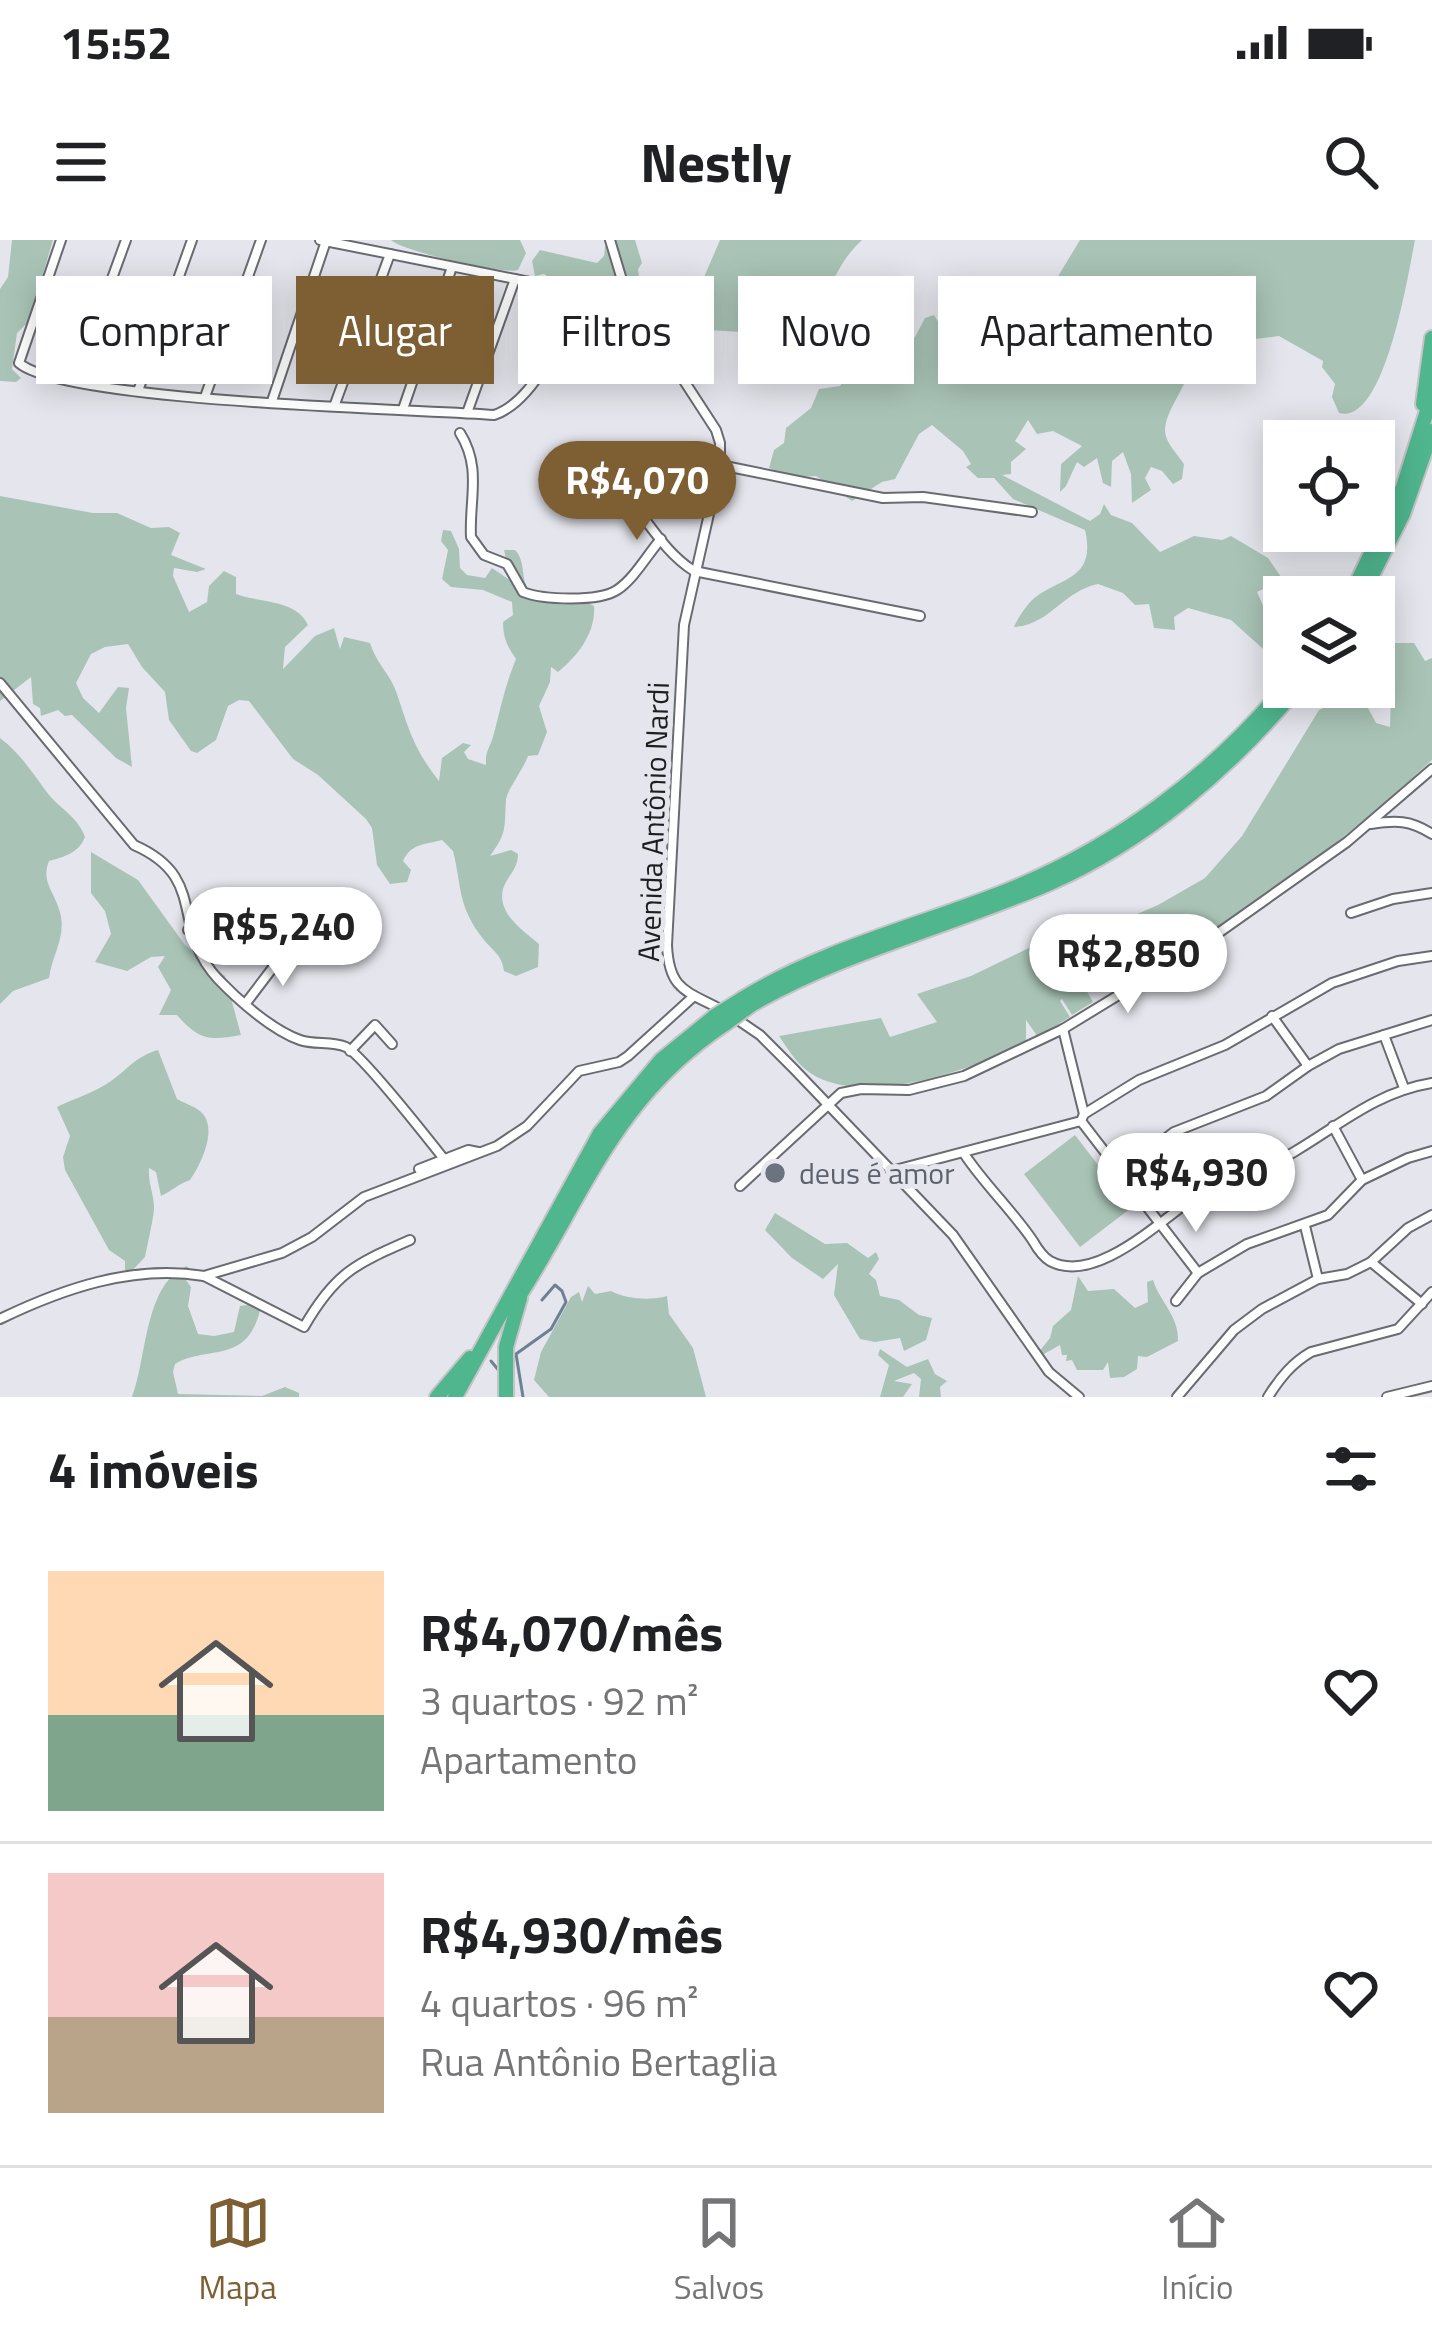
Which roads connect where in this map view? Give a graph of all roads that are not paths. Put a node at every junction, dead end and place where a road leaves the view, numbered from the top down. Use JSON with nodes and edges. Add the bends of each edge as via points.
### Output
{"nodes":[{"id":1,"x":61,"y":240,"type":"edge"},
{"id":2,"x":126,"y":240,"type":"edge"},
{"id":3,"x":192,"y":240,"type":"edge"},
{"id":4,"x":261,"y":240,"type":"edge"},
{"id":5,"x":610,"y":240,"type":"edge"},
{"id":6,"x":323,"y":241,"type":"edge"},
{"id":7,"x":390,"y":254,"type":"junction"},
{"id":8,"x":452,"y":267,"type":"junction"},
{"id":9,"x":49,"y":276,"type":"edge"},
{"id":10,"x":113,"y":276,"type":"edge"},
{"id":11,"x":622,"y":276,"type":"edge"},
{"id":12,"x":515,"y":279,"type":"junction"},
{"id":13,"x":518,"y":280,"type":"edge"},
{"id":14,"x":36,"y":313,"type":"edge"},
{"id":15,"x":1432,"y":338,"type":"edge"},
{"id":16,"x":36,"y":371,"type":"edge"},
{"id":17,"x":96,"y":384,"type":"edge"},
{"id":18,"x":531,"y":384,"type":"edge"},
{"id":19,"x":687,"y":384,"type":"edge"},
{"id":20,"x":138,"y":392,"type":"junction"},
{"id":21,"x":1432,"y":395,"type":"edge"},
{"id":22,"x":206,"y":397,"type":"junction"},
{"id":23,"x":272,"y":401,"type":"junction"},
{"id":24,"x":335,"y":404,"type":"junction"},
{"id":25,"x":403,"y":410,"type":"junction"},
{"id":26,"x":467,"y":413,"type":"junction"},
{"id":27,"x":460,"y":433,"type":"dead end"},
{"id":28,"x":1426,"y":434,"type":"edge"},
{"id":29,"x":1432,"y":456,"type":"edge"},
{"id":30,"x":720,"y":465,"type":"junction"},
{"id":31,"x":607,"y":477,"type":"dead end"},
{"id":32,"x":1416,"y":480,"type":"junction"},
{"id":33,"x":1032,"y":512,"type":"dead end"},
{"id":34,"x":661,"y":539,"type":"junction"},
{"id":35,"x":694,"y":571,"type":"junction"},
{"id":36,"x":1361,"y":576,"type":"edge"},
{"id":37,"x":1372,"y":576,"type":"edge"},
{"id":38,"x":920,"y":616,"type":"dead end"},
{"id":39,"x":0,"y":683,"type":"edge"},
{"id":40,"x":1264,"y":708,"type":"edge"},
{"id":41,"x":1278,"y":708,"type":"edge"},
{"id":42,"x":1432,"y":769,"type":"edge"},
{"id":43,"x":1368,"y":824,"type":"junction"},
{"id":44,"x":1432,"y":834,"type":"edge"},
{"id":45,"x":1432,"y":893,"type":"edge"},
{"id":46,"x":236,"y":903,"type":"dead end"},
{"id":47,"x":1351,"y":913,"type":"dead end"},
{"id":48,"x":188,"y":930,"type":"junction"},
{"id":49,"x":287,"y":949,"type":"dead end"},
{"id":50,"x":1432,"y":956,"type":"edge"},
{"id":51,"x":694,"y":996,"type":"junction"},
{"id":52,"x":747,"y":1002,"type":"junction"},
{"id":53,"x":245,"y":1003,"type":"junction"},
{"id":54,"x":1273,"y":1016,"type":"junction"},
{"id":55,"x":720,"y":1020,"type":"junction"},
{"id":56,"x":1432,"y":1020,"type":"edge"},
{"id":57,"x":1064,"y":1029,"type":"junction"},
{"id":58,"x":1384,"y":1035,"type":"junction"},
{"id":59,"x":392,"y":1044,"type":"dead end"},
{"id":60,"x":350,"y":1051,"type":"junction"},
{"id":61,"x":1308,"y":1066,"type":"junction"},
{"id":62,"x":1432,"y":1083,"type":"edge"},
{"id":63,"x":1404,"y":1088,"type":"junction"},
{"id":64,"x":829,"y":1104,"type":"junction"},
{"id":65,"x":1082,"y":1117,"type":"junction"},
{"id":66,"x":1333,"y":1126,"type":"junction"},
{"id":67,"x":1432,"y":1151,"type":"edge"},
{"id":68,"x":479,"y":1153,"type":"junction"},
{"id":69,"x":965,"y":1154,"type":"junction"},
{"id":70,"x":444,"y":1159,"type":"junction"},
{"id":71,"x":893,"y":1171,"type":"junction"},
{"id":72,"x":1121,"y":1173,"type":"junction"},
{"id":73,"x":413,"y":1176,"type":"junction"},
{"id":74,"x":1362,"y":1180,"type":"junction"},
{"id":75,"x":740,"y":1186,"type":"dead end"},
{"id":76,"x":1432,"y":1216,"type":"edge"},
{"id":77,"x":1160,"y":1223,"type":"junction"},
{"id":78,"x":1305,"y":1226,"type":"junction"},
{"id":79,"x":410,"y":1240,"type":"dead end"},
{"id":80,"x":1371,"y":1262,"type":"junction"},
{"id":81,"x":1198,"y":1274,"type":"junction"},
{"id":82,"x":204,"y":1276,"type":"junction"},
{"id":83,"x":1318,"y":1280,"type":"junction"},
{"id":84,"x":1432,"y":1292,"type":"edge"},
{"id":85,"x":521,"y":1293,"type":"junction"},
{"id":86,"x":1176,"y":1300,"type":"dead end"},
{"id":87,"x":1422,"y":1304,"type":"junction"},
{"id":88,"x":0,"y":1319,"type":"edge"},
{"id":89,"x":482,"y":1345,"type":"junction"},
{"id":90,"x":1432,"y":1386,"type":"edge"},
{"id":91,"x":437,"y":1397,"type":"edge"},
{"id":92,"x":458,"y":1397,"type":"edge"},
{"id":93,"x":506,"y":1397,"type":"edge"},
{"id":94,"x":1079,"y":1397,"type":"edge"},
{"id":95,"x":1177,"y":1397,"type":"edge"},
{"id":96,"x":1268,"y":1397,"type":"edge"},
{"id":97,"x":1387,"y":1397,"type":"edge"}],
"edges":[{"from":1,"to":9,"type":"street"},
{"from":2,"to":10,"type":"street"},
{"from":3,"to":20,"type":"street"},
{"from":4,"to":22,"type":"street"},
{"from":5,"to":11,"type":"street"},
{"from":6,"to":7,"type":"street"},
{"from":6,"to":23,"type":"street"},
{"from":7,"to":8,"type":"street"},
{"from":7,"to":24,"type":"street"},
{"from":8,"to":12,"type":"street"},
{"from":8,"to":25,"type":"street"},
{"from":12,"to":13,"type":"street"},
{"from":12,"to":26,"type":"street"},
{"from":14,"to":16,"type":"street","via":[[19,363]]},
{"from":15,"to":28,"type":"highway"},
{"from":17,"to":20,"type":"street"},
{"from":18,"to":26,"type":"street","via":[[510,410]]},
{"from":19,"to":30,"type":"street","name":"Avenida Antônio Nardi","via":[[720,443]]},
{"from":20,"to":22,"type":"street"},
{"from":21,"to":28,"type":"highway"},
{"from":22,"to":23,"type":"street"},
{"from":23,"to":24,"type":"street"},
{"from":24,"to":25,"type":"street"},
{"from":25,"to":26,"type":"street"},
{"from":27,"to":34,"type":"street","via":[[476,478],[471,537],[484,555],[507,564],[523,592],[610,594]]},
{"from":28,"to":32,"type":"highway"},
{"from":28,"to":36,"type":"highway"},
{"from":29,"to":32,"type":"highway"},
{"from":30,"to":33,"type":"street","via":[[883,498]]},
{"from":30,"to":35,"type":"street","name":"Avenida Antônio Nardi"},
{"from":31,"to":34,"type":"street"},
{"from":32,"to":37,"type":"highway"},
{"from":34,"to":35,"type":"street"},
{"from":35,"to":38,"type":"street"},
{"from":35,"to":51,"type":"street","name":"Avenida Antônio Nardi","via":[[684,625],[667,946],[673,980]]},
{"from":39,"to":48,"type":"street","via":[[134,845],[174,870]]},
{"from":40,"to":52,"type":"highway","via":[[1197,776],[1097,848],[787,973]]},
{"from":41,"to":52,"type":"highway","via":[[1208,780],[1101,856]]},
{"from":42,"to":43,"type":"street"},
{"from":43,"to":44,"type":"street","via":[[1397,820]]},
{"from":43,"to":57,"type":"street","via":[[1207,941]]},
{"from":45,"to":47,"type":"street"},
{"from":46,"to":48,"type":"street"},
{"from":48,"to":53,"type":"street","via":[[214,975]]},
{"from":49,"to":53,"type":"street"},
{"from":50,"to":54,"type":"street","via":[[1332,983]]},
{"from":51,"to":64,"type":"street","name":"Avenida Antônio Nardi","via":[[760,1035]]},
{"from":51,"to":68,"type":"street","via":[[628,1056],[578,1071],[526,1126]]},
{"from":52,"to":55,"type":"highway","bridge":true},
{"from":53,"to":60,"type":"street","via":[[292,1037]]},
{"from":54,"to":61,"type":"street"},
{"from":54,"to":65,"type":"street","via":[[1225,1046],[1139,1080]]},
{"from":55,"to":85,"type":"highway","via":[[614,1131]]},
{"from":55,"to":89,"type":"highway","via":[[642,1080],[600,1133]]},
{"from":56,"to":58,"type":"street"},
{"from":57,"to":64,"type":"street","via":[[964,1076],[908,1090],[851,1090]]},
{"from":57,"to":65,"type":"street"},
{"from":58,"to":61,"type":"street"},
{"from":58,"to":63,"type":"street"},
{"from":59,"to":60,"type":"street","via":[[375,1025]]},
{"from":60,"to":70,"type":"street"},
{"from":61,"to":72,"type":"street","via":[[1247,1106],[1174,1132]]},
{"from":62,"to":63,"type":"street"},
{"from":63,"to":66,"type":"street"},
{"from":64,"to":71,"type":"street","name":"Avenida Antônio Nardi"},
{"from":64,"to":75,"type":"street"},
{"from":65,"to":69,"type":"street"},
{"from":65,"to":72,"type":"street"},
{"from":66,"to":74,"type":"street"},
{"from":66,"to":77,"type":"street","via":[[1292,1154],[1209,1188]]},
{"from":67,"to":74,"type":"street"},
{"from":68,"to":70,"type":"street"},
{"from":68,"to":73,"type":"street"},
{"from":69,"to":71,"type":"street"},
{"from":69,"to":77,"type":"street","via":[[1043,1255],[1060,1265],[1108,1258]]},
{"from":70,"to":73,"type":"street"},
{"from":71,"to":94,"type":"street","name":"Avenida Antônio Nardi","via":[[971,1259],[1049,1372]]},
{"from":72,"to":77,"type":"street"},
{"from":73,"to":82,"type":"street","via":[[364,1197],[282,1253]]},
{"from":74,"to":78,"type":"street"},
{"from":76,"to":80,"type":"street"},
{"from":77,"to":81,"type":"street"},
{"from":78,"to":81,"type":"street","via":[[1247,1244]]},
{"from":78,"to":83,"type":"street"},
{"from":79,"to":82,"type":"street","via":[[337,1278],[304,1327]]},
{"from":80,"to":83,"type":"street"},
{"from":80,"to":87,"type":"street"},
{"from":81,"to":86,"type":"street"},
{"from":82,"to":88,"type":"street","via":[[130,1276],[76,1287]]},
{"from":83,"to":95,"type":"street","via":[[1234,1330]]},
{"from":84,"to":87,"type":"street"},
{"from":85,"to":92,"type":"highway"},
{"from":85,"to":93,"type":"highway","via":[[506,1348]]},
{"from":87,"to":96,"type":"street","via":[[1398,1329],[1300,1358]]},
{"from":89,"to":91,"type":"highway"},
{"from":89,"to":92,"type":"highway"},
{"from":90,"to":97,"type":"street"}]}
